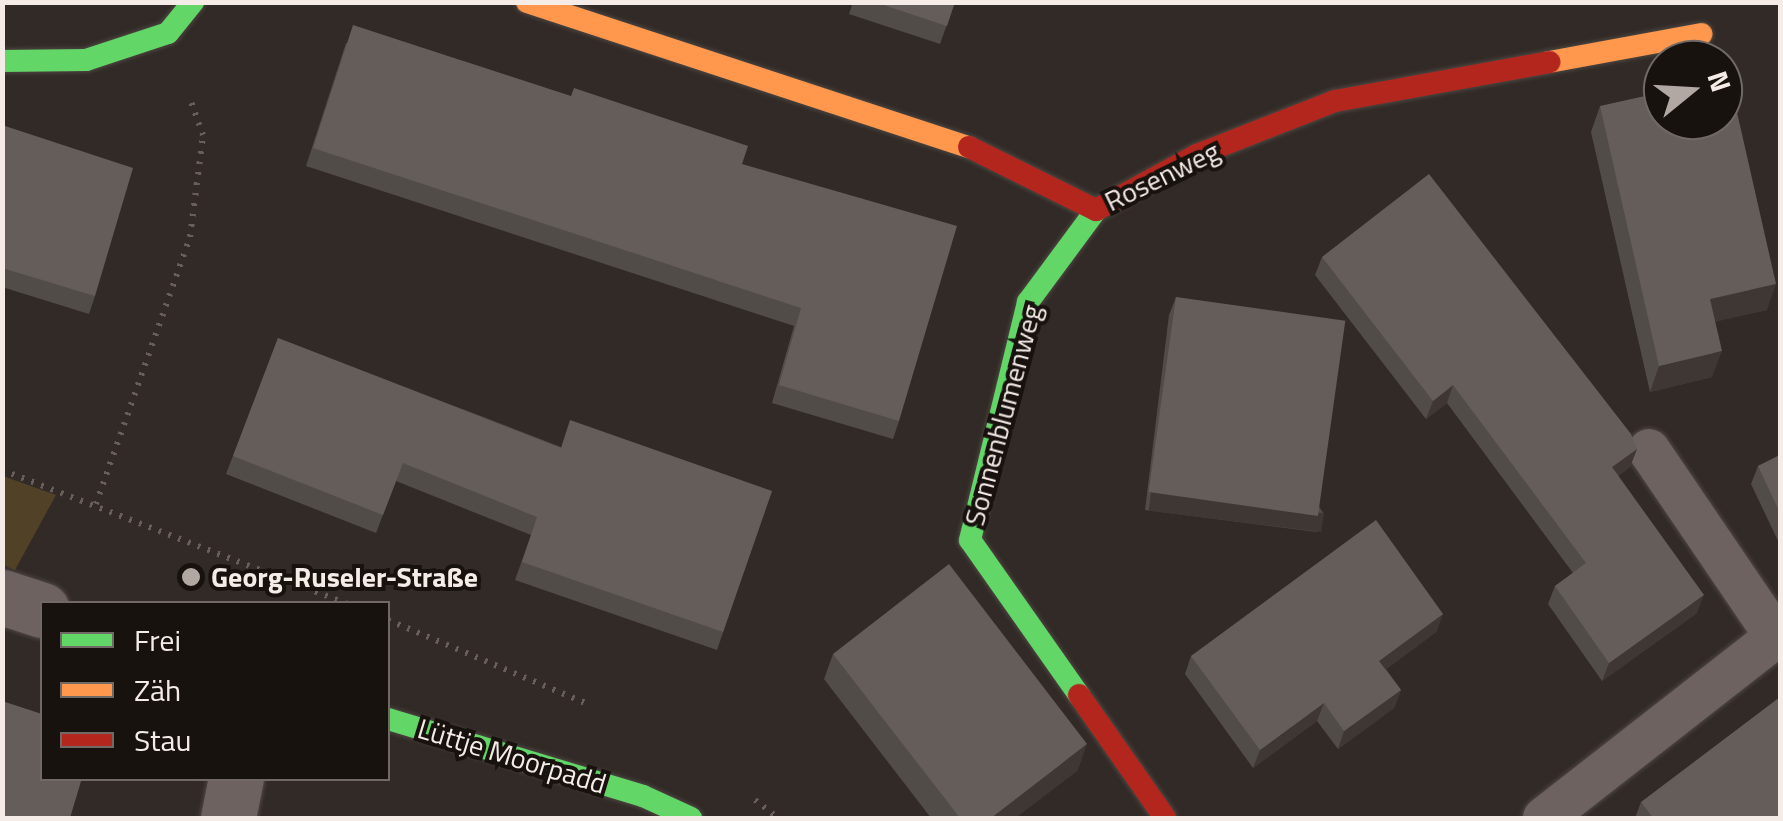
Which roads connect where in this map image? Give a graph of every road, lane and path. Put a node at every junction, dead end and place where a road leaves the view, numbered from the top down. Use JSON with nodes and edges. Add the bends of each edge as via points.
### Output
{"nodes":[{"id":1,"x":528,"y":2,"type":"edge"},
{"id":2,"x":174,"y":13,"type":"edge"},
{"id":3,"x":1701,"y":34,"type":"dead end"},
{"id":4,"x":2,"y":61,"type":"edge"},
{"id":5,"x":1096,"y":210,"type":"junction"},
{"id":6,"x":1650,"y":450,"type":"dead end"},
{"id":7,"x":2,"y":470,"type":"edge"},
{"id":8,"x":96,"y":504,"type":"junction"},
{"id":9,"x":275,"y":574,"type":"junction"},
{"id":10,"x":2,"y":597,"type":"edge"},
{"id":11,"x":270,"y":601,"type":"edge"},
{"id":12,"x":340,"y":601,"type":"edge"},
{"id":13,"x":40,"y":609,"type":"edge"},
{"id":14,"x":390,"y":720,"type":"edge"},
{"id":15,"x":235,"y":781,"type":"edge"},
{"id":16,"x":228,"y":818,"type":"edge"},
{"id":17,"x":691,"y":818,"type":"edge"},
{"id":18,"x":1165,"y":818,"type":"edge"},
{"id":19,"x":1544,"y":818,"type":"edge"}],
"edges":[{"from":1,"to":5,"type":"street","name":"Rosenweg","via":[[954,139]]},
{"from":2,"to":4,"type":"street","via":[[86,60]]},
{"from":2,"to":8,"type":"path","via":[[202,135],[190,237]]},
{"from":3,"to":5,"type":"street","name":"Rosenweg","via":[[1335,102],[1197,155]]},
{"from":5,"to":18,"type":"street","name":"Sonnenblumenweg","via":[[1028,302],[970,540]]},
{"from":6,"to":19,"type":"lane","via":[[1776,638]]},
{"from":7,"to":8,"type":"path"},
{"from":8,"to":9,"type":"path"},
{"from":9,"to":11,"type":"path"},
{"from":9,"to":12,"type":"path"},
{"from":10,"to":13,"type":"street"},
{"from":14,"to":17,"type":"street","name":"Lüttje Moorpadd","via":[[643,796]]},
{"from":15,"to":16,"type":"street"}]}
